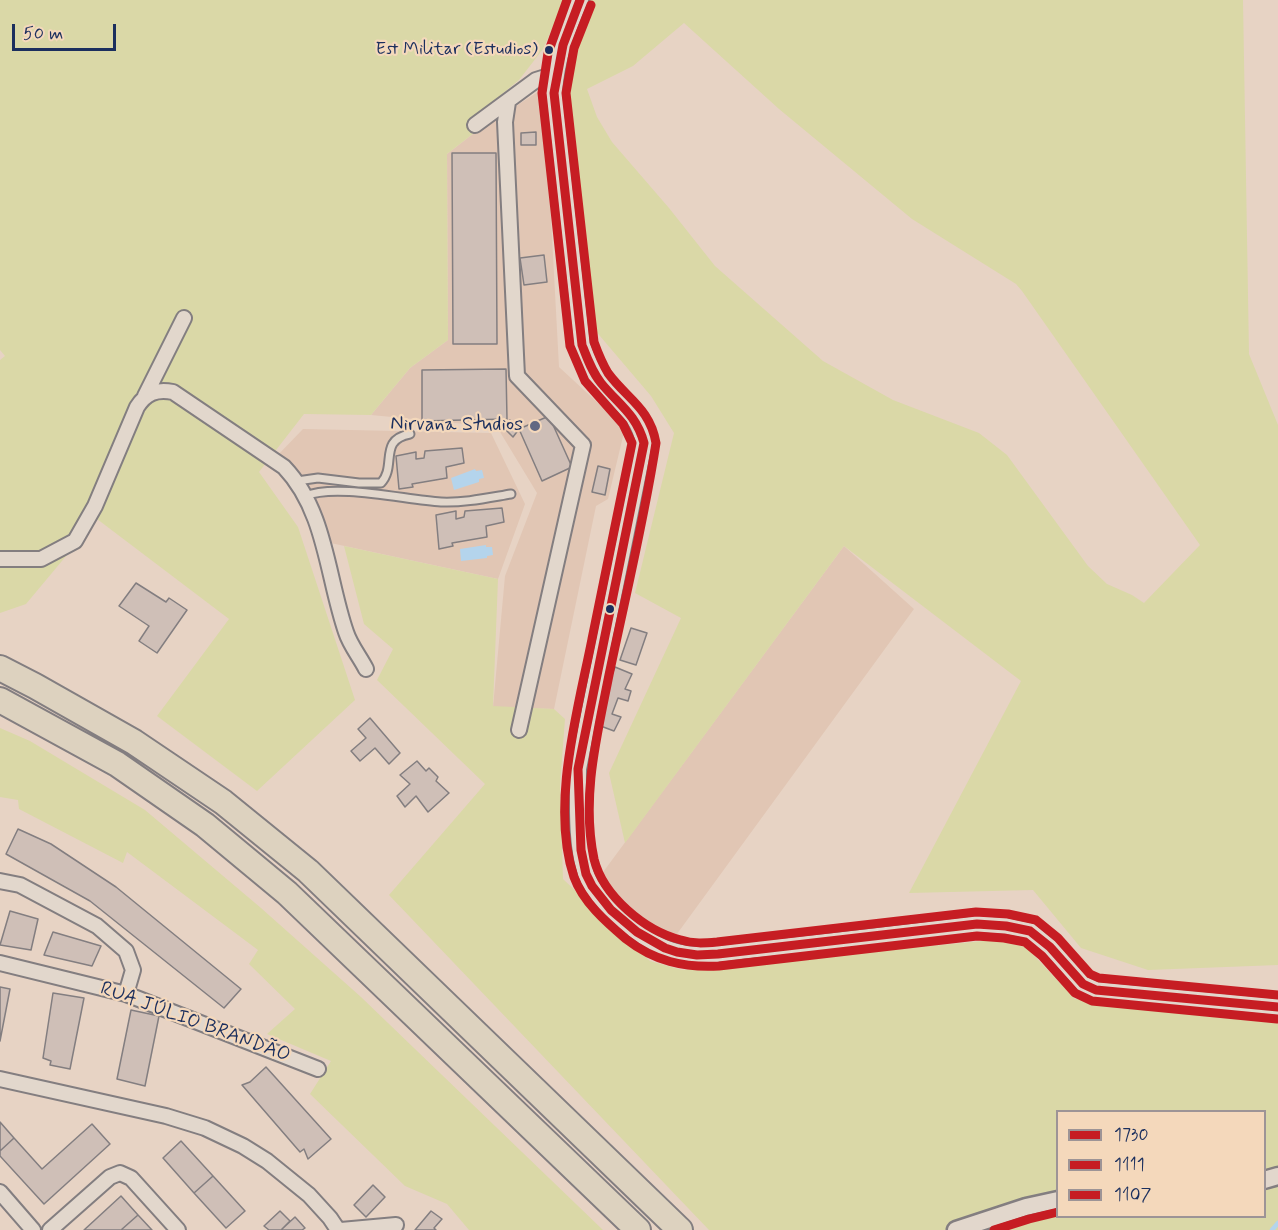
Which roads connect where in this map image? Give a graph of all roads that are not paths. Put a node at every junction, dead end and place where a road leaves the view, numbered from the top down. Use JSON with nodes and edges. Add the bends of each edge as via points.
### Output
{"nodes":[{"id":1,"x":580,"y":0,"type":"edge"},
{"id":2,"x":555,"y":74,"type":"junction"},
{"id":3,"x":508,"y":102,"type":"junction"},
{"id":4,"x":475,"y":125,"type":"dead end"},
{"id":5,"x":184,"y":318,"type":"dead end"},
{"id":6,"x":145,"y":396,"type":"junction"},
{"id":7,"x":410,"y":434,"type":"dead end"},
{"id":8,"x":297,"y":481,"type":"junction"},
{"id":9,"x":511,"y":494,"type":"dead end"},
{"id":10,"x":306,"y":496,"type":"junction"},
{"id":11,"x":0,"y":559,"type":"edge"},
{"id":12,"x":0,"y":668,"type":"edge"},
{"id":13,"x":366,"y":669,"type":"dead end"},
{"id":14,"x":0,"y":700,"type":"edge"},
{"id":15,"x":519,"y":730,"type":"dead end"},
{"id":16,"x":0,"y":880,"type":"edge"},
{"id":17,"x":0,"y":963,"type":"edge"},
{"id":18,"x":126,"y":994,"type":"junction"},
{"id":19,"x":1278,"y":1007,"type":"edge"},
{"id":20,"x":318,"y":1070,"type":"dead end"},
{"id":21,"x":0,"y":1079,"type":"edge"},
{"id":22,"x":0,"y":1192,"type":"edge"},
{"id":23,"x":1056,"y":1200,"type":"edge"},
{"id":24,"x":396,"y":1225,"type":"dead end"},
{"id":25,"x":33,"y":1230,"type":"edge"},
{"id":26,"x":50,"y":1230,"type":"edge"},
{"id":27,"x":178,"y":1230,"type":"edge"},
{"id":28,"x":340,"y":1230,"type":"edge"},
{"id":29,"x":638,"y":1230,"type":"edge"},
{"id":30,"x":680,"y":1230,"type":"edge"},
{"id":31,"x":956,"y":1230,"type":"edge"}],
"edges":[{"from":1,"to":2,"type":"street","via":[[565,34]]},
{"from":2,"to":3,"type":"street","via":[[536,80]]},
{"from":2,"to":19,"type":"street","via":[[582,345],[600,382],[633,415],[644,443],[578,770],[582,856],[593,889],[641,936],[679,953],[763,949],[977,924],[1006,926],[1030,931],[1050,947],[1077,979],[1096,990]]},
{"from":3,"to":4,"type":"street"},
{"from":3,"to":15,"type":"street","via":[[505,122],[517,376],[583,445]]},
{"from":5,"to":6,"type":"street"},
{"from":6,"to":8,"type":"street","via":[[161,390],[174,392],[284,467]]},
{"from":6,"to":11,"type":"street","via":[[75,541],[41,559]]},
{"from":7,"to":8,"type":"lane","via":[[392,443],[381,483],[318,478]]},
{"from":8,"to":10,"type":"street"},
{"from":9,"to":10,"type":"lane","via":[[452,502],[355,493],[320,492]]},
{"from":10,"to":13,"type":"street","via":[[346,634]]},
{"from":12,"to":30,"type":"highway","via":[[134,742],[223,802],[308,871]]},
{"from":14,"to":29,"type":"highway","via":[[117,764],[205,825],[278,885]]},
{"from":16,"to":18,"type":"street","via":[[20,885],[97,926],[126,951],[132,969]]},
{"from":17,"to":18,"type":"street","name":"RUA JÚLIO BRANDÃO"},
{"from":18,"to":20,"type":"street","name":"RUA JÚLIO BRANDÃO"},
{"from":21,"to":28,"type":"street","via":[[205,1128],[267,1161],[309,1195]]},
{"from":22,"to":25,"type":"street"},
{"from":23,"to":31,"type":"street"},
{"from":24,"to":28,"type":"street"},
{"from":26,"to":27,"type":"street","via":[[110,1177],[120,1173],[131,1178]]}]}
